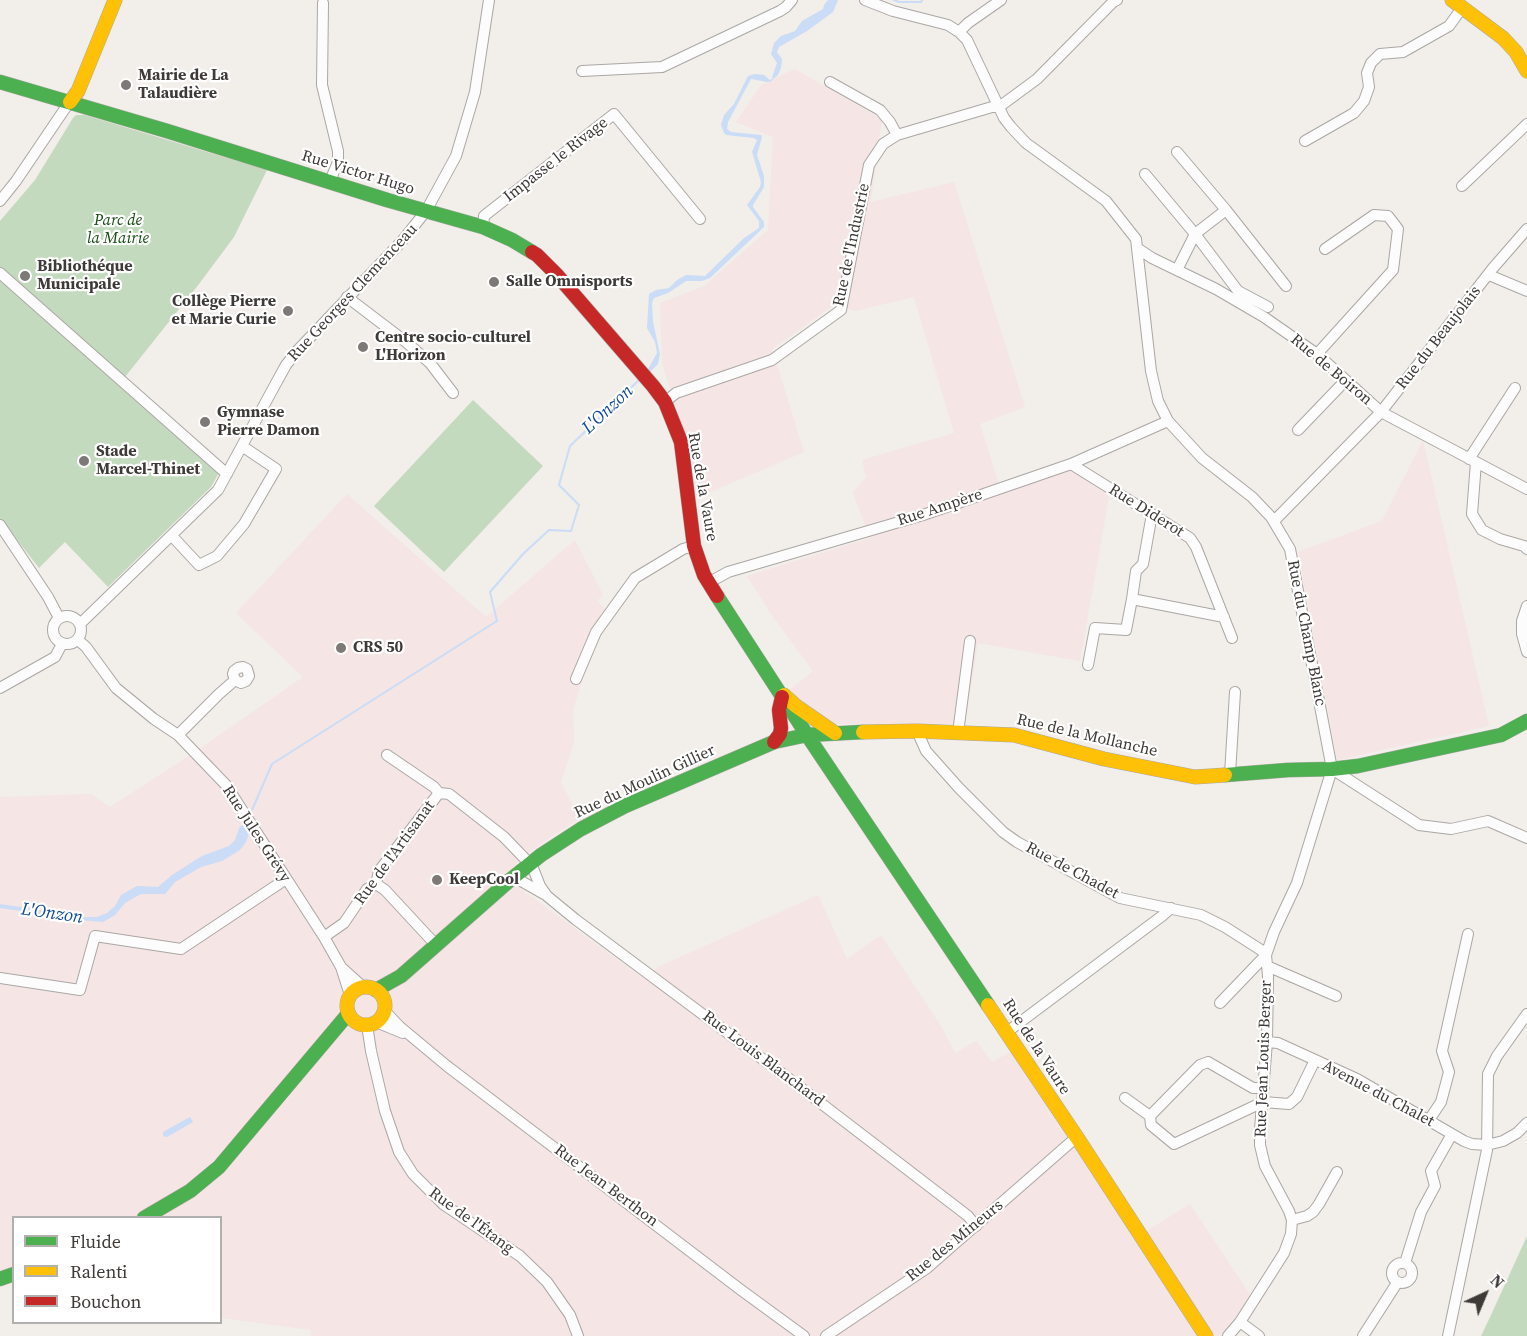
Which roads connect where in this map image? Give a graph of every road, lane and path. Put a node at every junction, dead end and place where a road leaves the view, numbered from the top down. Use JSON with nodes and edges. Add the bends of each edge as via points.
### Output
{"nodes":[{"id":1,"x":115,"y":0,"type":"edge"},
{"id":2,"x":489,"y":0,"type":"edge"},
{"id":3,"x":792,"y":0,"type":"edge"},
{"id":4,"x":865,"y":0,"type":"edge"},
{"id":5,"x":1001,"y":0,"type":"edge"},
{"id":6,"x":1117,"y":0,"type":"edge"},
{"id":7,"x":323,"y":3,"type":"dead end"},
{"id":8,"x":1457,"y":4,"type":"edge"},
{"id":9,"x":959,"y":32,"type":"junction"},
{"id":10,"x":1527,"y":71,"type":"edge"},
{"id":11,"x":582,"y":72,"type":"dead end"},
{"id":12,"x":0,"y":82,"type":"edge"},
{"id":13,"x":830,"y":82,"type":"dead end"},
{"id":14,"x":70,"y":102,"type":"junction"},
{"id":15,"x":999,"y":107,"type":"junction"},
{"id":16,"x":1527,"y":124,"type":"edge"},
{"id":17,"x":897,"y":135,"type":"junction"},
{"id":18,"x":1305,"y":141,"type":"dead end"},
{"id":19,"x":1177,"y":152,"type":"dead end"},
{"id":20,"x":1144,"y":174,"type":"dead end"},
{"id":21,"x":330,"y":181,"type":"junction"},
{"id":22,"x":1462,"y":186,"type":"dead end"},
{"id":23,"x":0,"y":201,"type":"edge"},
{"id":24,"x":1226,"y":210,"type":"junction"},
{"id":25,"x":426,"y":211,"type":"junction"},
{"id":26,"x":700,"y":219,"type":"dead end"},
{"id":27,"x":483,"y":227,"type":"junction"},
{"id":28,"x":1527,"y":230,"type":"edge"},
{"id":29,"x":1195,"y":234,"type":"junction"},
{"id":30,"x":1137,"y":248,"type":"junction"},
{"id":31,"x":1325,"y":249,"type":"dead end"},
{"id":32,"x":1177,"y":270,"type":"junction"},
{"id":33,"x":0,"y":273,"type":"edge"},
{"id":34,"x":1489,"y":275,"type":"junction"},
{"id":35,"x":1286,"y":286,"type":"dead end"},
{"id":36,"x":1527,"y":291,"type":"edge"},
{"id":37,"x":347,"y":297,"type":"junction"},
{"id":38,"x":1268,"y":307,"type":"dead end"},
{"id":39,"x":1317,"y":354,"type":"junction"},
{"id":40,"x":1346,"y":380,"type":"junction"},
{"id":41,"x":651,"y":383,"type":"joint"},
{"id":42,"x":1515,"y":388,"type":"dead end"},
{"id":43,"x":453,"y":393,"type":"dead end"},
{"id":44,"x":665,"y":402,"type":"junction"},
{"id":45,"x":1381,"y":412,"type":"junction"},
{"id":46,"x":1168,"y":421,"type":"junction"},
{"id":47,"x":1298,"y":430,"type":"dead end"},
{"id":48,"x":243,"y":446,"type":"junction"},
{"id":49,"x":1473,"y":461,"type":"junction"},
{"id":50,"x":1071,"y":464,"type":"junction"},
{"id":51,"x":227,"y":474,"type":"junction"},
{"id":52,"x":1527,"y":489,"type":"edge"},
{"id":53,"x":1152,"y":514,"type":"junction"},
{"id":54,"x":1274,"y":521,"type":"junction"},
{"id":55,"x":0,"y":525,"type":"edge"},
{"id":56,"x":171,"y":536,"type":"junction"},
{"id":57,"x":694,"y":546,"type":"junction"},
{"id":58,"x":1527,"y":549,"type":"edge"},
{"id":59,"x":708,"y":584,"type":"junction"},
{"id":60,"x":1132,"y":599,"type":"junction"},
{"id":61,"x":1527,"y":606,"type":"edge"},
{"id":62,"x":1224,"y":617,"type":"junction"},
{"id":63,"x":59,"y":618,"type":"junction"},
{"id":64,"x":80,"y":624,"type":"junction"},
{"id":65,"x":1232,"y":638,"type":"dead end"},
{"id":66,"x":78,"y":640,"type":"junction"},
{"id":67,"x":970,"y":641,"type":"dead end"},
{"id":68,"x":62,"y":644,"type":"junction"},
{"id":69,"x":1527,"y":652,"type":"edge"},
{"id":70,"x":1088,"y":665,"type":"dead end"},
{"id":71,"x":576,"y":679,"type":"dead end"},
{"id":72,"x":235,"y":680,"type":"dead end"},
{"id":73,"x":0,"y":688,"type":"edge"},
{"id":74,"x":1235,"y":692,"type":"dead end"},
{"id":75,"x":780,"y":693,"type":"junction"},
{"id":76,"x":1527,"y":721,"type":"edge"},
{"id":77,"x":917,"y":731,"type":"junction"},
{"id":78,"x":835,"y":733,"type":"junction"},
{"id":79,"x":958,"y":733,"type":"junction"},
{"id":80,"x":178,"y":735,"type":"junction"},
{"id":81,"x":807,"y":735,"type":"junction"},
{"id":82,"x":777,"y":742,"type":"junction"},
{"id":83,"x":820,"y":754,"type":"junction"},
{"id":84,"x":387,"y":755,"type":"dead end"},
{"id":85,"x":1332,"y":769,"type":"junction"},
{"id":86,"x":1230,"y":774,"type":"junction"},
{"id":87,"x":439,"y":793,"type":"junction"},
{"id":88,"x":1527,"y":838,"type":"edge"},
{"id":89,"x":530,"y":863,"type":"junction"},
{"id":90,"x":514,"y":877,"type":"junction"},
{"id":91,"x":286,"y":879,"type":"junction"},
{"id":92,"x":376,"y":884,"type":"junction"},
{"id":93,"x":547,"y":896,"type":"junction"},
{"id":94,"x":1172,"y":908,"type":"junction"},
{"id":95,"x":1468,"y":934,"type":"dead end"},
{"id":96,"x":324,"y":937,"type":"junction"},
{"id":97,"x":436,"y":945,"type":"junction"},
{"id":98,"x":1266,"y":961,"type":"junction"},
{"id":99,"x":0,"y":978,"type":"edge"},
{"id":100,"x":1336,"y":996,"type":"dead end"},
{"id":101,"x":1220,"y":1003,"type":"dead end"},
{"id":102,"x":367,"y":1007,"type":"junction"},
{"id":103,"x":1527,"y":1014,"type":"edge"},
{"id":104,"x":1007,"y":1032,"type":"junction"},
{"id":105,"x":1267,"y":1042,"type":"junction"},
{"id":106,"x":1315,"y":1060,"type":"junction"},
{"id":107,"x":1264,"y":1088,"type":"junction"},
{"id":108,"x":1125,"y":1098,"type":"dead end"},
{"id":109,"x":1263,"y":1102,"type":"junction"},
{"id":110,"x":1150,"y":1116,"type":"junction"},
{"id":111,"x":1430,"y":1120,"type":"junction"},
{"id":112,"x":1527,"y":1123,"type":"edge"},
{"id":113,"x":1452,"y":1134,"type":"junction"},
{"id":114,"x":1078,"y":1139,"type":"junction"},
{"id":115,"x":1487,"y":1145,"type":"junction"},
{"id":116,"x":1337,"y":1172,"type":"dead end"},
{"id":117,"x":147,"y":1216,"type":"edge"},
{"id":118,"x":1292,"y":1220,"type":"junction"},
{"id":119,"x":976,"y":1226,"type":"junction"},
{"id":120,"x":1240,"y":1322,"type":"junction"},
{"id":121,"x":578,"y":1336,"type":"edge"},
{"id":122,"x":804,"y":1336,"type":"edge"},
{"id":123,"x":826,"y":1336,"type":"edge"},
{"id":124,"x":1206,"y":1336,"type":"edge"},
{"id":125,"x":1228,"y":1336,"type":"edge"},
{"id":126,"x":1258,"y":1336,"type":"edge"},
{"id":127,"x":1363,"y":1336,"type":"edge"},
{"id":128,"x":1448,"y":1336,"type":"edge"}],
"edges":[{"from":1,"to":14,"type":"main road"},
{"from":2,"to":25,"type":"street","name":"Rue Georges Clemenceau","via":[[475,93],[456,156]]},
{"from":3,"to":11,"type":"street","via":[[780,11],[662,67]]},
{"from":4,"to":9,"type":"street","via":[[948,25]]},
{"from":5,"to":9,"type":"street"},
{"from":6,"to":15,"type":"street","via":[[1037,79]]},
{"from":7,"to":21,"type":"street","via":[[322,85],[338,151]]},
{"from":8,"to":10,"type":"main road","via":[[1503,38]]},
{"from":8,"to":18,"type":"street","via":[[1449,26],[1403,52],[1380,54],[1371,63],[1367,73],[1369,87],[1354,113]]},
{"from":9,"to":15,"type":"street","name":"Rue du Champ Blanc","via":[[967,40]]},
{"from":12,"to":14,"type":"main road","name":"Rue Victor Hugo"},
{"from":13,"to":17,"type":"street","via":[[880,111]]},
{"from":14,"to":21,"type":"main road","name":"Rue Victor Hugo"},
{"from":14,"to":23,"type":"street"},
{"from":15,"to":17,"type":"street","name":"Rue de l'Industrie"},
{"from":15,"to":30,"type":"street","name":"Rue du Champ Blanc","via":[[1026,143],[1106,201],[1136,239]]},
{"from":16,"to":22,"type":"street"},
{"from":17,"to":44,"type":"street","name":"Rue de l'Industrie","via":[[883,144],[869,165],[841,310],[772,360],[675,393]]},
{"from":19,"to":24,"type":"street"},
{"from":20,"to":29,"type":"street"},
{"from":21,"to":25,"type":"main road","name":"Rue Victor Hugo"},
{"from":24,"to":29,"type":"street"},
{"from":24,"to":35,"type":"street"},
{"from":25,"to":27,"type":"main road","name":"Rue Victor Hugo"},
{"from":25,"to":37,"type":"street","name":"Rue Georges Clemenceau"},
{"from":26,"to":27,"type":"street","name":"Impasse le Rivage","via":[[614,114],[484,216]]},
{"from":27,"to":41,"type":"main road","name":"Rue Victor Hugo","via":[[537,255]]},
{"from":28,"to":34,"type":"street","name":"Rue du Beaujolais"},
{"from":29,"to":32,"type":"street"},
{"from":29,"to":38,"type":"street","via":[[1238,291]]},
{"from":30,"to":32,"type":"street","name":"Rue de Boiron"},
{"from":30,"to":46,"type":"street","name":"Rue du Champ Blanc","via":[[1151,371],[1158,401]]},
{"from":31,"to":39,"type":"street","via":[[1374,215],[1388,216],[1398,229],[1393,270]]},
{"from":32,"to":39,"type":"street","name":"Rue de Boiron","via":[[1264,317]]},
{"from":33,"to":51,"type":"street"},
{"from":34,"to":36,"type":"street"},
{"from":34,"to":45,"type":"street","name":"Rue du Beaujolais"},
{"from":37,"to":43,"type":"street","via":[[430,363]]},
{"from":37,"to":48,"type":"street","name":"Rue Georges Clemenceau","via":[[286,365]]},
{"from":39,"to":40,"type":"street","name":"Rue de Boiron"},
{"from":40,"to":45,"type":"street","name":"Rue de Boiron"},
{"from":40,"to":47,"type":"street"},
{"from":41,"to":44,"type":"main road","name":"Rue de la Vaure"},
{"from":42,"to":49,"type":"street"},
{"from":44,"to":57,"type":"main road","name":"Rue de la Vaure","via":[[681,442]]},
{"from":45,"to":49,"type":"street","name":"Rue de Boiron"},
{"from":45,"to":54,"type":"street","name":"Rue du Beaujolais"},
{"from":46,"to":50,"type":"street","name":"Rue Ampère"},
{"from":46,"to":54,"type":"street","name":"Rue du Champ Blanc","via":[[1202,458],[1252,497]]},
{"from":48,"to":51,"type":"street","name":"Rue Georges Clemenceau"},
{"from":48,"to":56,"type":"street","via":[[276,469],[244,524],[217,556],[199,565]]},
{"from":49,"to":52,"type":"street","name":"Rue de Boiron"},
{"from":49,"to":58,"type":"street","via":[[1472,514],[1482,530]]},
{"from":50,"to":53,"type":"street","name":"Rue Diderot"},
{"from":50,"to":59,"type":"street","name":"Rue Ampère","via":[[923,515],[728,572]]},
{"from":51,"to":56,"type":"street","name":"Rue Georges Clemenceau","via":[[218,490]]},
{"from":53,"to":60,"type":"street"},
{"from":53,"to":62,"type":"street","name":"Rue Diderot","via":[[1191,538]]},
{"from":54,"to":85,"type":"street","name":"Rue du Champ Blanc","via":[[1290,549]]},
{"from":55,"to":63,"type":"street"},
{"from":56,"to":64,"type":"street","name":"Rue Georges Clemenceau"},
{"from":57,"to":59,"type":"main road","name":"Rue de la Vaure"},
{"from":57,"to":71,"type":"street","via":[[635,578],[596,632]]},
{"from":59,"to":75,"type":"main road","name":"Rue de la Vaure"},
{"from":60,"to":62,"type":"street"},
{"from":60,"to":70,"type":"street","via":[[1126,630],[1095,628]]},
{"from":61,"to":69,"type":"street","via":[[1522,621]]},
{"from":62,"to":65,"type":"street","name":"Rue Diderot"},
{"from":63,"to":64,"type":"street","via":[[69,615]]},
{"from":63,"to":68,"type":"street","via":[[53,632]]},
{"from":64,"to":66,"type":"street"},
{"from":66,"to":68,"type":"street"},
{"from":66,"to":80,"type":"street","name":"Rue Jules Grévy","via":[[116,688]]},
{"from":67,"to":79,"type":"street"},
{"from":68,"to":73,"type":"street","via":[[56,657]]},
{"from":72,"to":80,"type":"street"},
{"from":74,"to":86,"type":"street"},
{"from":75,"to":78,"type":"main road","name":"Rue de la Vaure"},
{"from":75,"to":81,"type":"main road","name":"Rue de la Vaure"},
{"from":75,"to":82,"type":"main road","via":[[781,728]]},
{"from":76,"to":85,"type":"main road","name":"Rue de la Mollanche","via":[[1501,735]]},
{"from":77,"to":78,"type":"main road","name":"Rue de la Mollanche"},
{"from":77,"to":79,"type":"main road","name":"Rue de la Mollanche"},
{"from":77,"to":94,"type":"street","name":"Rue de Chadet","via":[[926,751],[959,788],[1017,842],[1120,898]]},
{"from":78,"to":81,"type":"main road","name":"Rue de la Mollanche"},
{"from":79,"to":86,"type":"main road","name":"Rue de la Mollanche","via":[[1014,735],[1104,759],[1196,777]]},
{"from":80,"to":91,"type":"street","name":"Rue Jules Grévy","via":[[226,785]]},
{"from":81,"to":82,"type":"main road","name":"Rue du Moulin Gillier"},
{"from":81,"to":83,"type":"main road","name":"Rue de la Vaure"},
{"from":82,"to":83,"type":"main road"},
{"from":82,"to":89,"type":"main road","name":"Rue du Moulin Gillier","via":[[625,806]]},
{"from":83,"to":104,"type":"main road","name":"Rue de la Vaure"},
{"from":84,"to":87,"type":"street","name":"Rue de l'Artisanat"},
{"from":85,"to":86,"type":"main road","name":"Rue de la Mollanche"},
{"from":85,"to":88,"type":"street","via":[[1419,825],[1451,829],[1488,821]]},
{"from":85,"to":98,"type":"street","name":"Rue Jean Louis Berger","via":[[1297,883],[1274,932]]},
{"from":87,"to":89,"type":"street","name":"Rue de l'Artisanat","via":[[449,794]]},
{"from":87,"to":92,"type":"street","name":"Rue de l'Artisanat","via":[[379,871]]},
{"from":89,"to":90,"type":"main road","name":"Rue du Moulin Gillier"},
{"from":89,"to":93,"type":"street","name":"Rue Louis Blanchard"},
{"from":90,"to":93,"type":"street","name":"Rue Louis Blanchard"},
{"from":90,"to":97,"type":"main road","name":"Rue du Moulin Gillier"},
{"from":91,"to":96,"type":"street","name":"Rue Jules Grévy"},
{"from":91,"to":99,"type":"street","via":[[181,949],[95,936],[80,990]]},
{"from":92,"to":96,"type":"street","name":"Rue de l'Artisanat","via":[[367,889],[344,923]]},
{"from":92,"to":97,"type":"street"},
{"from":93,"to":119,"type":"street","name":"Rue Louis Blanchard","via":[[968,1216]]},
{"from":94,"to":98,"type":"street","name":"Rue de Chadet","via":[[1201,915],[1261,950]]},
{"from":94,"to":104,"type":"street"},
{"from":95,"to":111,"type":"street","via":[[1442,1051],[1449,1072],[1441,1102]]},
{"from":96,"to":102,"type":"street","name":"Rue Jules Grévy"},
{"from":97,"to":102,"type":"main road","name":"Rue du Moulin Gillier"},
{"from":98,"to":100,"type":"street","name":"Rue de Chadet"},
{"from":98,"to":101,"type":"street"},
{"from":98,"to":105,"type":"street","name":"Rue Jean Louis Berger"},
{"from":102,"to":117,"type":"main road","name":"Rue du Moulin Gillier","via":[[289,1086],[219,1167],[190,1191]]},
{"from":102,"to":121,"type":"street","name":"Rue de l'Étang","via":[[385,1111],[399,1152],[413,1174],[442,1203],[520,1256],[547,1282],[570,1316]]},
{"from":102,"to":122,"type":"street","name":"Rue Jean Berthon"},
{"from":103,"to":115,"type":"street","via":[[1488,1074]]},
{"from":104,"to":114,"type":"main road","name":"Rue de la Vaure"},
{"from":105,"to":106,"type":"street","name":"Avenue du Chalet"},
{"from":105,"to":107,"type":"street","name":"Rue Jean Louis Berger"},
{"from":106,"to":109,"type":"street","via":[[1294,1101]]},
{"from":106,"to":111,"type":"street","name":"Avenue du Chalet"},
{"from":107,"to":109,"type":"street","name":"Rue Jean Louis Berger"},
{"from":107,"to":110,"type":"street","via":[[1253,1088],[1208,1062],[1200,1065]]},
{"from":108,"to":110,"type":"street"},
{"from":109,"to":110,"type":"street","via":[[1174,1144],[1151,1125]]},
{"from":109,"to":118,"type":"street","name":"Rue Jean Louis Berger","via":[[1262,1156]]},
{"from":111,"to":113,"type":"street","name":"Avenue du Chalet"},
{"from":112,"to":115,"type":"street","via":[[1503,1142]]},
{"from":113,"to":115,"type":"street","name":"Avenue du Chalet","via":[[1472,1144]]},
{"from":113,"to":127,"type":"street","via":[[1431,1171],[1435,1186],[1421,1212],[1405,1263],[1411,1277],[1405,1283],[1397,1282]]},
{"from":114,"to":119,"type":"street","name":"Rue des Mineurs"},
{"from":114,"to":124,"type":"main road","name":"Rue de la Vaure"},
{"from":115,"to":128,"type":"street"},
{"from":116,"to":118,"type":"street","via":[[1313,1212]]},
{"from":118,"to":120,"type":"street","via":[[1284,1254]]},
{"from":119,"to":123,"type":"street","name":"Rue des Mineurs","via":[[927,1268]]},
{"from":120,"to":125,"type":"street"},
{"from":120,"to":126,"type":"street"}]}
